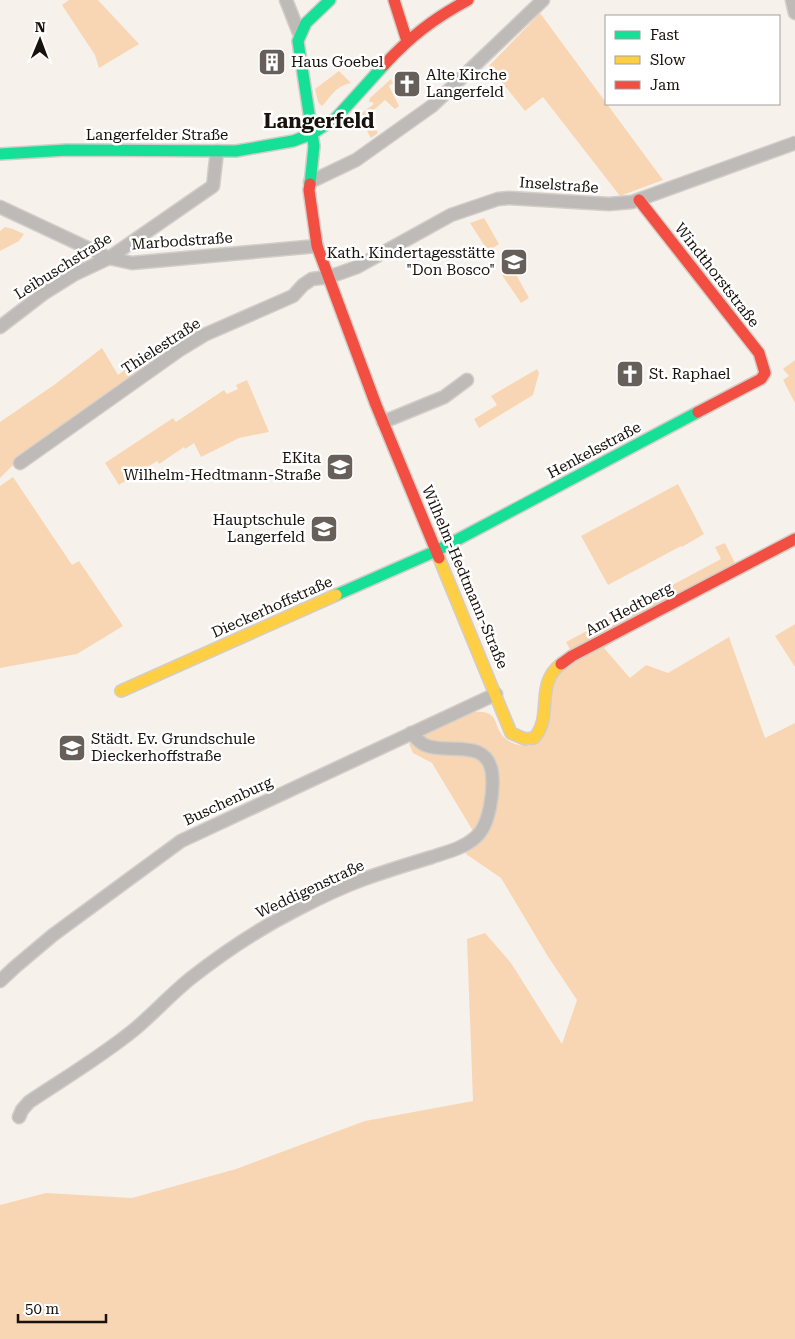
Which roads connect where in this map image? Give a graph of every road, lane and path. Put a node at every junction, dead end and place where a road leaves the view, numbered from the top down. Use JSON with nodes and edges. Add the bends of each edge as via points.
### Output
{"nodes":[{"id":1,"x":286,"y":0,"type":"edge"},
{"id":2,"x":330,"y":0,"type":"edge"},
{"id":3,"x":394,"y":0,"type":"edge"},
{"id":4,"x":468,"y":0,"type":"edge"},
{"id":5,"x":543,"y":0,"type":"edge"},
{"id":6,"x":792,"y":0,"type":"edge"},
{"id":7,"x":795,"y":13,"type":"edge"},
{"id":8,"x":299,"y":32,"type":"junction"},
{"id":9,"x":407,"y":41,"type":"junction"},
{"id":10,"x":312,"y":134,"type":"junction"},
{"id":11,"x":795,"y":143,"type":"edge"},
{"id":12,"x":217,"y":151,"type":"junction"},
{"id":13,"x":0,"y":154,"type":"edge"},
{"id":14,"x":310,"y":182,"type":"junction"},
{"id":15,"x":639,"y":200,"type":"junction"},
{"id":16,"x":0,"y":207,"type":"edge"},
{"id":17,"x":317,"y":246,"type":"junction"},
{"id":18,"x":110,"y":258,"type":"junction"},
{"id":19,"x":329,"y":276,"type":"junction"},
{"id":20,"x":0,"y":326,"type":"edge"},
{"id":21,"x":765,"y":373,"type":"joint"},
{"id":22,"x":467,"y":380,"type":"dead end"},
{"id":23,"x":382,"y":422,"type":"junction"},
{"id":24,"x":20,"y":463,"type":"dead end"},
{"id":25,"x":795,"y":539,"type":"edge"},
{"id":26,"x":436,"y":551,"type":"junction"},
{"id":27,"x":121,"y":691,"type":"dead end"},
{"id":28,"x":496,"y":694,"type":"junction"},
{"id":29,"x":411,"y":733,"type":"junction"},
{"id":30,"x":523,"y":739,"type":"joint"},
{"id":31,"x":0,"y":982,"type":"edge"},
{"id":32,"x":19,"y":1117,"type":"dead end"}],
"edges":[{"from":1,"to":8,"type":"street"},
{"from":2,"to":8,"type":"street"},
{"from":3,"to":9,"type":"street"},
{"from":4,"to":9,"type":"street","name":"Langerfelder Straße","via":[[436,18]]},
{"from":5,"to":14,"type":"street","via":[[432,106],[356,160]]},
{"from":6,"to":7,"type":"street"},
{"from":8,"to":10,"type":"street","name":"Wilhelm-Hedtmann-Straße"},
{"from":9,"to":10,"type":"street","name":"Langerfelder Straße","via":[[346,109]]},
{"from":10,"to":12,"type":"street","name":"Langerfelder Straße","via":[[255,148]]},
{"from":10,"to":14,"type":"street","name":"Wilhelm-Hedtmann-Straße","via":[[314,152]]},
{"from":11,"to":15,"type":"street","name":"Inselstraße"},
{"from":12,"to":13,"type":"street","name":"Langerfelder Straße","via":[[67,150]]},
{"from":12,"to":18,"type":"street","name":"Leibuschstraße","via":[[213,186]]},
{"from":14,"to":17,"type":"street","name":"Wilhelm-Hedtmann-Straße"},
{"from":15,"to":19,"type":"street","name":"Inselstraße","via":[[617,204],[498,199],[451,215],[356,266]]},
{"from":15,"to":21,"type":"street","name":"Windthorststraße","via":[[759,352]]},
{"from":16,"to":18,"type":"street","name":"Marbodstraße"},
{"from":17,"to":18,"type":"street","name":"Marbodstraße","via":[[132,263]]},
{"from":17,"to":19,"type":"street","name":"Wilhelm-Hedtmann-Straße"},
{"from":18,"to":20,"type":"street","name":"Leibuschstraße","via":[[76,274]]},
{"from":19,"to":23,"type":"street","name":"Wilhelm-Hedtmann-Straße"},
{"from":19,"to":24,"type":"street","name":"Thielestraße","via":[[312,279],[293,296],[181,349]]},
{"from":21,"to":26,"type":"street","name":"Henkelsstraße","via":[[761,379]]},
{"from":22,"to":23,"type":"street","via":[[444,396]]},
{"from":23,"to":26,"type":"street","name":"Wilhelm-Hedtmann-Straße"},
{"from":25,"to":30,"type":"street","name":"Am Hedtberg","via":[[558,666],[546,686],[540,734],[532,739]]},
{"from":26,"to":27,"type":"street","name":"Dieckerhoffstraße"},
{"from":26,"to":28,"type":"street","name":"Wilhelm-Hedtmann-Straße"},
{"from":28,"to":29,"type":"street","name":"Buschenburg"},
{"from":28,"to":30,"type":"street","name":"Wilhelm-Hedtmann-Straße","via":[[511,733]]},
{"from":29,"to":31,"type":"street","name":"Buschenburg","via":[[181,841],[53,935]]},
{"from":29,"to":32,"type":"street","name":"Weddigenstraße","via":[[424,745],[476,751],[489,764],[492,772],[490,808],[477,836],[453,850],[362,880],[298,908],[255,933],[190,979],[104,1052],[30,1102]]}]}
